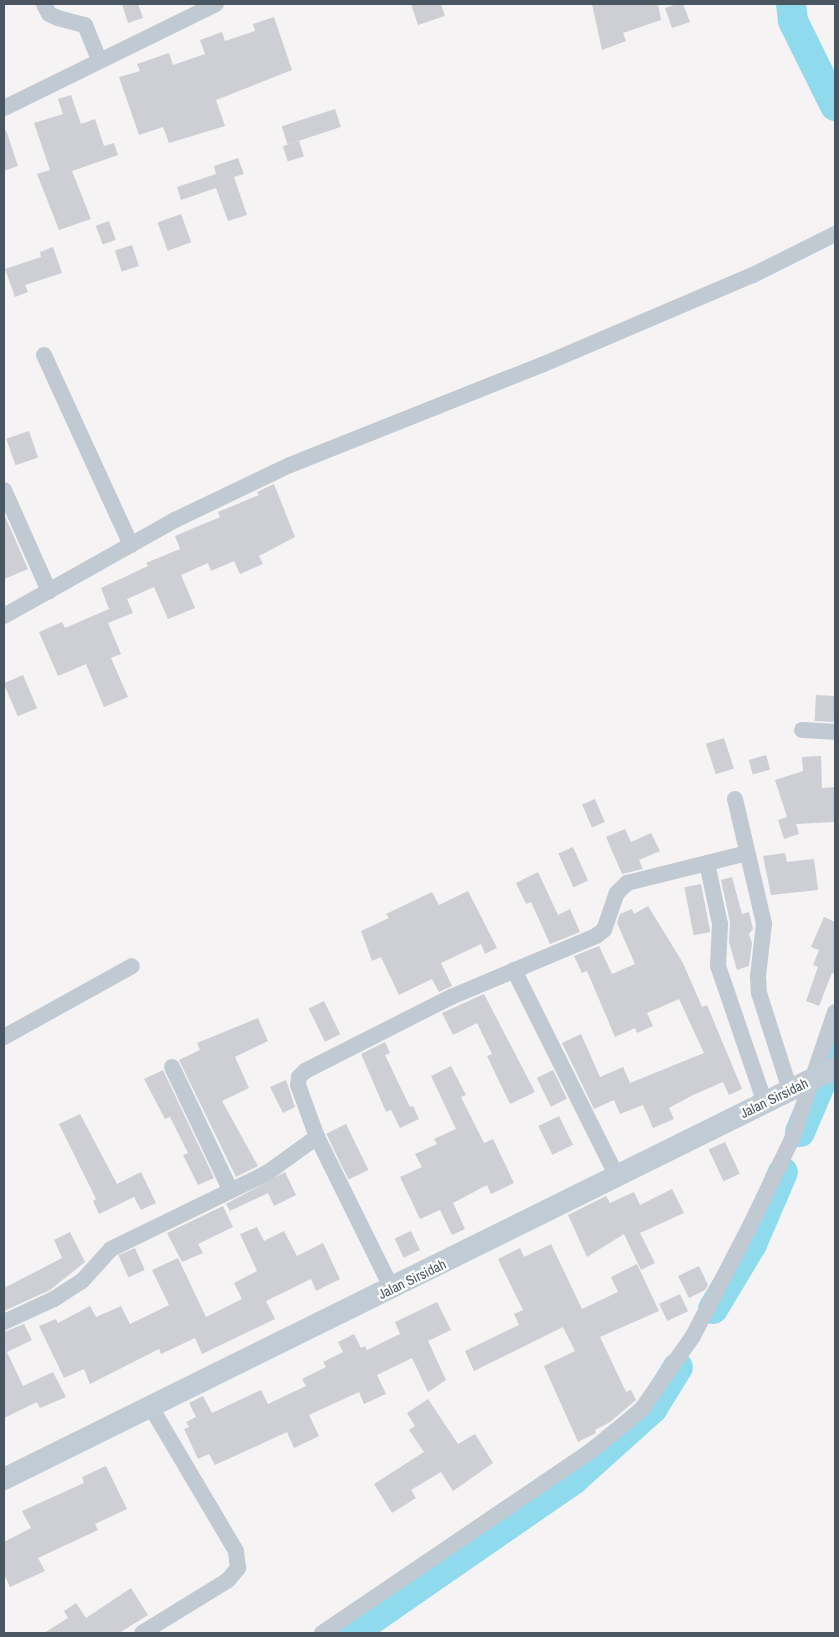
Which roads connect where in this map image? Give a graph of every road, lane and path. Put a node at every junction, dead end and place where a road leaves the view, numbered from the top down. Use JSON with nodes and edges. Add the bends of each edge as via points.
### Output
{"nodes":[{"id":1,"x":44,"y":4,"type":"edge"},
{"id":2,"x":216,"y":4,"type":"edge"},
{"id":3,"x":99,"y":60,"type":"junction"},
{"id":4,"x":4,"y":108,"type":"edge"},
{"id":5,"x":835,"y":234,"type":"edge"},
{"id":6,"x":44,"y":356,"type":"dead end"},
{"id":7,"x":4,"y":490,"type":"edge"},
{"id":8,"x":131,"y":545,"type":"junction"},
{"id":9,"x":49,"y":591,"type":"junction"},
{"id":10,"x":4,"y":616,"type":"edge"},
{"id":11,"x":802,"y":730,"type":"dead end"},
{"id":12,"x":835,"y":732,"type":"edge"},
{"id":13,"x":735,"y":799,"type":"dead end"},
{"id":14,"x":748,"y":853,"type":"junction"},
{"id":15,"x":707,"y":863,"type":"junction"},
{"id":16,"x":132,"y":966,"type":"dead end"},
{"id":17,"x":514,"y":970,"type":"junction"},
{"id":18,"x":835,"y":1012,"type":"edge"},
{"id":19,"x":4,"y":1037,"type":"edge"},
{"id":20,"x":172,"y":1067,"type":"dead end"},
{"id":21,"x":823,"y":1074,"type":"edge"},
{"id":22,"x":790,"y":1090,"type":"junction"},
{"id":23,"x":765,"y":1103,"type":"junction"},
{"id":24,"x":317,"y":1137,"type":"junction"},
{"id":25,"x":617,"y":1177,"type":"junction"},
{"id":26,"x":231,"y":1191,"type":"junction"},
{"id":27,"x":392,"y":1289,"type":"junction"},
{"id":28,"x":4,"y":1322,"type":"edge"},
{"id":29,"x":151,"y":1407,"type":"junction"},
{"id":30,"x":4,"y":1479,"type":"edge"},
{"id":31,"x":142,"y":1633,"type":"edge"},
{"id":32,"x":322,"y":1633,"type":"edge"}],
"edges":[{"from":1,"to":3,"type":"street","via":[[49,14],[85,25]]},
{"from":2,"to":3,"type":"street"},
{"from":3,"to":4,"type":"street"},
{"from":5,"to":8,"type":"street","via":[[753,275],[544,364],[290,465]]},
{"from":6,"to":8,"type":"street"},
{"from":7,"to":9,"type":"street"},
{"from":8,"to":9,"type":"street"},
{"from":9,"to":10,"type":"street"},
{"from":11,"to":12,"type":"street"},
{"from":13,"to":14,"type":"street"},
{"from":14,"to":15,"type":"street"},
{"from":14,"to":22,"type":"street","via":[[765,933],[758,984]]},
{"from":15,"to":17,"type":"street","via":[[627,884],[617,893],[608,924],[600,934]]},
{"from":15,"to":23,"type":"street","via":[[720,924],[718,966]]},
{"from":16,"to":19,"type":"street"},
{"from":17,"to":24,"type":"street","via":[[452,997],[305,1071],[299,1077],[298,1085]]},
{"from":17,"to":25,"type":"street"},
{"from":18,"to":21,"type":"street"},
{"from":20,"to":26,"type":"street"},
{"from":21,"to":22,"type":"street","name":"Jalan Sirsidah"},
{"from":21,"to":32,"type":"street","via":[[697,1328],[641,1410],[592,1450]]},
{"from":22,"to":23,"type":"street","name":"Jalan Sirsidah"},
{"from":23,"to":25,"type":"street","name":"Jalan Sirsidah"},
{"from":24,"to":26,"type":"street","via":[[267,1174]]},
{"from":24,"to":27,"type":"street"},
{"from":25,"to":27,"type":"street","name":"Jalan Sirsidah"},
{"from":26,"to":28,"type":"street","via":[[110,1249],[82,1281],[54,1299]]},
{"from":27,"to":29,"type":"street","name":"Jalan Sirsidah"},
{"from":29,"to":30,"type":"street","name":"Jalan Sirsidah"},
{"from":29,"to":31,"type":"street","via":[[236,1551],[238,1568],[228,1580]]}]}
